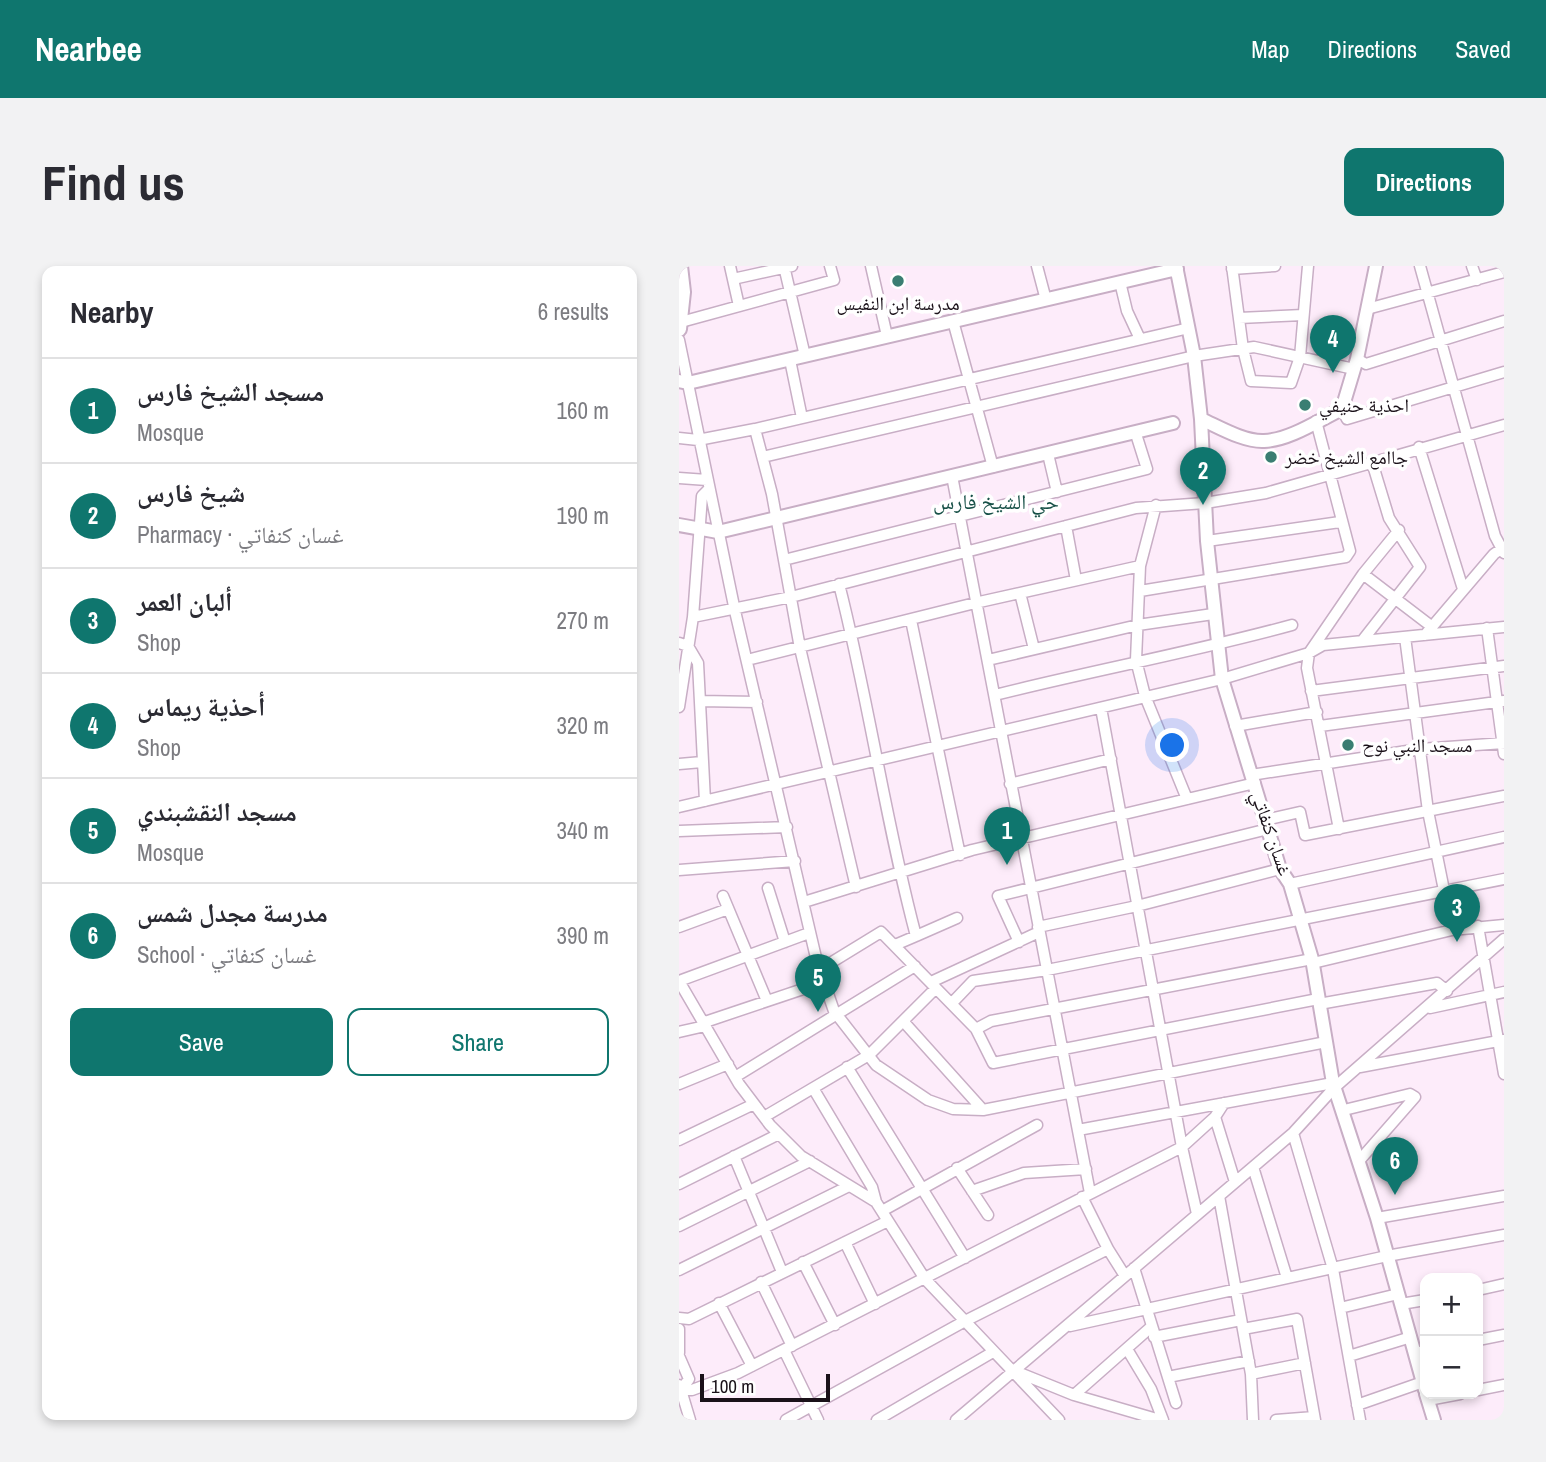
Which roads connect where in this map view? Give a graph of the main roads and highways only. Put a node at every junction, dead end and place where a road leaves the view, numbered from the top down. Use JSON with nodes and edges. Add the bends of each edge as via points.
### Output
{"nodes":[{"id":1,"x":680,"y":266,"type":"edge"},
{"id":2,"x":681,"y":293,"type":"edge"},
{"id":3,"x":680,"y":326,"type":"edge"}],
"edges":[{"from":1,"to":2,"type":"main road"},
{"from":2,"to":3,"type":"main road"}]}
